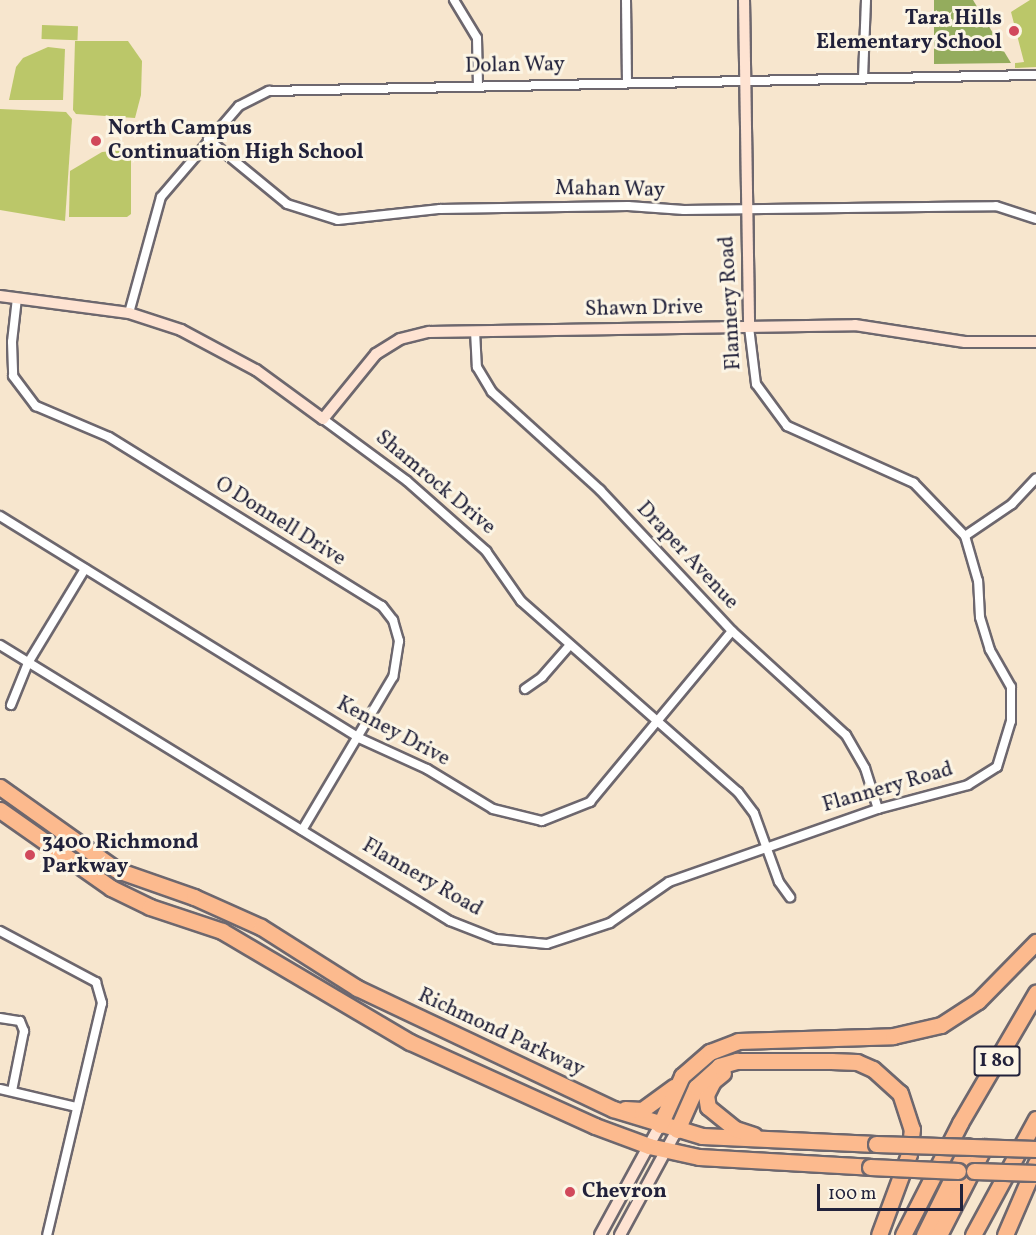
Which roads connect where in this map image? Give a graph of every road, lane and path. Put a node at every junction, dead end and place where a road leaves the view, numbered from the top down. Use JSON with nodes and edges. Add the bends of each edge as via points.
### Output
{"nodes":[{"id":1,"x":454,"y":0,"type":"edge"},
{"id":2,"x":626,"y":0,"type":"edge"},
{"id":3,"x":744,"y":0,"type":"edge"},
{"id":4,"x":866,"y":0,"type":"edge"},
{"id":5,"x":1036,"y":75,"type":"edge"},
{"id":6,"x":863,"y":78,"type":"junction"},
{"id":7,"x":746,"y":81,"type":"junction"},
{"id":8,"x":627,"y":82,"type":"junction"},
{"id":9,"x":478,"y":84,"type":"junction"},
{"id":10,"x":208,"y":139,"type":"junction"},
{"id":11,"x":746,"y":209,"type":"junction"},
{"id":12,"x":1036,"y":219,"type":"edge"},
{"id":13,"x":0,"y":296,"type":"edge"},
{"id":14,"x":16,"y":298,"type":"junction"},
{"id":15,"x":129,"y":313,"type":"junction"},
{"id":16,"x":749,"y":327,"type":"junction"},
{"id":17,"x":475,"y":331,"type":"junction"},
{"id":18,"x":1036,"y":342,"type":"edge"},
{"id":19,"x":323,"y":419,"type":"junction"},
{"id":20,"x":1036,"y":478,"type":"edge"},
{"id":21,"x":0,"y":516,"type":"edge"},
{"id":22,"x":965,"y":536,"type":"junction"},
{"id":23,"x":85,"y":569,"type":"junction"},
{"id":24,"x":732,"y":631,"type":"junction"},
{"id":25,"x":0,"y":645,"type":"edge"},
{"id":26,"x":569,"y":646,"type":"junction"},
{"id":27,"x":28,"y":663,"type":"junction"},
{"id":28,"x":525,"y":689,"type":"dead end"},
{"id":29,"x":11,"y":705,"type":"dead end"},
{"id":30,"x":656,"y":723,"type":"junction"},
{"id":31,"x":359,"y":738,"type":"junction"},
{"id":32,"x":4,"y":790,"type":"edge"},
{"id":33,"x":0,"y":808,"type":"edge"},
{"id":34,"x":878,"y":809,"type":"junction"},
{"id":35,"x":302,"y":830,"type":"junction"},
{"id":36,"x":765,"y":847,"type":"junction"},
{"id":37,"x":790,"y":897,"type":"dead end"},
{"id":38,"x":0,"y":931,"type":"edge"},
{"id":39,"x":1036,"y":942,"type":"edge"},
{"id":40,"x":1036,"y":993,"type":"edge"},
{"id":41,"x":0,"y":1018,"type":"edge"},
{"id":42,"x":750,"y":1062,"type":"junction"},
{"id":43,"x":677,"y":1085,"type":"junction"},
{"id":44,"x":0,"y":1089,"type":"edge"},
{"id":45,"x":12,"y":1091,"type":"junction"},
{"id":46,"x":77,"y":1107,"type":"junction"},
{"id":47,"x":613,"y":1109,"type":"junction"},
{"id":48,"x":1036,"y":1119,"type":"edge"},
{"id":49,"x":660,"y":1125,"type":"junction"},
{"id":50,"x":677,"y":1130,"type":"junction"},
{"id":51,"x":777,"y":1142,"type":"junction"},
{"id":52,"x":649,"y":1146,"type":"junction"},
{"id":53,"x":968,"y":1146,"type":"junction"},
{"id":54,"x":984,"y":1147,"type":"junction"},
{"id":55,"x":1036,"y":1149,"type":"edge"},
{"id":56,"x":668,"y":1151,"type":"junction"},
{"id":57,"x":1036,"y":1163,"type":"edge"},
{"id":58,"x":957,"y":1170,"type":"junction"},
{"id":59,"x":974,"y":1171,"type":"junction"},
{"id":60,"x":1036,"y":1173,"type":"edge"},
{"id":61,"x":47,"y":1235,"type":"edge"},
{"id":62,"x":600,"y":1235,"type":"edge"},
{"id":63,"x":620,"y":1235,"type":"edge"},
{"id":64,"x":879,"y":1235,"type":"edge"},
{"id":65,"x":903,"y":1235,"type":"edge"},
{"id":66,"x":924,"y":1235,"type":"edge"},
{"id":67,"x":939,"y":1235,"type":"edge"},
{"id":68,"x":973,"y":1235,"type":"edge"},
{"id":69,"x":1005,"y":1235,"type":"edge"}],
"edges":[{"from":1,"to":9,"type":"street","via":[[477,38]]},
{"from":2,"to":8,"type":"street"},
{"from":3,"to":7,"type":"street","name":"Flannery Road"},
{"from":4,"to":6,"type":"street"},
{"from":5,"to":6,"type":"street","name":"Dolan Way"},
{"from":6,"to":7,"type":"street","name":"Dolan Way"},
{"from":7,"to":8,"type":"street","name":"Dolan Way"},
{"from":7,"to":11,"type":"street","name":"Flannery Road"},
{"from":8,"to":9,"type":"street","name":"Dolan Way"},
{"from":9,"to":10,"type":"street","name":"Dolan Way","via":[[278,89],[239,106]]},
{"from":10,"to":11,"type":"street","name":"Mahan Way","via":[[287,204],[338,220],[440,209]]},
{"from":10,"to":15,"type":"street","name":"Dolan Way","via":[[156,207]]},
{"from":11,"to":12,"type":"street","name":"Mahan Way","via":[[996,206]]},
{"from":11,"to":16,"type":"street","name":"Flannery Road"},
{"from":13,"to":14,"type":"street","name":"Shamrock Drive"},
{"from":14,"to":15,"type":"street","name":"Shamrock Drive"},
{"from":14,"to":31,"type":"street","name":"O Donnell Drive","via":[[14,376],[36,406],[109,437],[382,606],[393,620],[399,660]]},
{"from":15,"to":19,"type":"street","name":"Shamrock Drive","via":[[181,330],[230,354]]},
{"from":16,"to":17,"type":"street","name":"Shawn Drive"},
{"from":16,"to":18,"type":"street","name":"Shawn Drive","via":[[874,326],[965,342]]},
{"from":16,"to":22,"type":"street","name":"Flannery Road","via":[[750,364],[756,384],[787,426],[914,483]]},
{"from":17,"to":19,"type":"street","name":"Shawn Drive","via":[[420,333],[394,343],[359,370]]},
{"from":17,"to":24,"type":"street","name":"Draper Avenue","via":[[477,367],[492,392],[600,490]]},
{"from":19,"to":26,"type":"street","name":"Shamrock Drive","via":[[407,481],[486,551],[521,601]]},
{"from":20,"to":22,"type":"street","via":[[1012,504]]},
{"from":21,"to":23,"type":"street","name":"Kenney Drive"},
{"from":22,"to":34,"type":"street","name":"Flannery Road","via":[[978,581],[986,639],[1011,687],[1011,721],[1000,758],[997,767],[968,785]]},
{"from":23,"to":27,"type":"street"},
{"from":23,"to":31,"type":"street","name":"Kenney Drive"},
{"from":24,"to":30,"type":"street","name":"Kenney Drive"},
{"from":24,"to":34,"type":"street","name":"Draper Avenue","via":[[846,735],[865,768]]},
{"from":25,"to":27,"type":"street","name":"Flannery Road"},
{"from":26,"to":28,"type":"street","via":[[542,677]]},
{"from":26,"to":30,"type":"street","name":"Shamrock Drive"},
{"from":27,"to":29,"type":"street"},
{"from":27,"to":35,"type":"street","name":"Flannery Road"},
{"from":30,"to":31,"type":"street","name":"Kenney Drive","via":[[590,802],[542,821],[493,810],[427,769]]},
{"from":30,"to":36,"type":"street","name":"Shamrock Drive","via":[[738,792],[754,813]]},
{"from":31,"to":35,"type":"street","name":"O Donnell Drive"},
{"from":32,"to":33,"type":"street"},
{"from":32,"to":47,"type":"highway","name":"Richmond Parkway","via":[[117,870],[261,927],[357,988]]},
{"from":33,"to":52,"type":"highway","name":"Richmond Parkway","via":[[111,888],[239,939],[410,1042]]},
{"from":34,"to":36,"type":"street","name":"Flannery Road"},
{"from":35,"to":36,"type":"street","name":"Flannery Road","via":[[450,921],[495,939],[547,944],[610,923],[669,882]]},
{"from":36,"to":37,"type":"street","name":"Shamrock Drive","via":[[779,882]]},
{"from":38,"to":46,"type":"street","via":[[96,982],[102,1003]]},
{"from":39,"to":43,"type":"highway","via":[[978,1001],[941,1025],[893,1036],[738,1041],[699,1058]]},
{"from":40,"to":65,"type":"highway","number":"I 80","via":[[960,1123]]},
{"from":41,"to":45,"type":"street","via":[[20,1021],[24,1031]]},
{"from":42,"to":50,"type":"highway","via":[[719,1066],[706,1074]]},
{"from":42,"to":51,"type":"highway","via":[[712,1081],[706,1095],[708,1107],[716,1118],[735,1129]]},
{"from":42,"to":64,"type":"highway","via":[[857,1062],[873,1069],[900,1094],[912,1129],[909,1154]]},
{"from":43,"to":47,"type":"highway","via":[[642,1110]]},
{"from":43,"to":49,"type":"highway"},
{"from":44,"to":45,"type":"street"},
{"from":45,"to":46,"type":"street"},
{"from":46,"to":61,"type":"street"},
{"from":47,"to":49,"type":"highway","name":"Richmond Parkway"},
{"from":48,"to":68,"type":"highway"},
{"from":49,"to":50,"type":"highway","name":"Richmond Parkway"},
{"from":49,"to":52,"type":"street"},
{"from":50,"to":51,"type":"highway","name":"Richmond Parkway"},
{"from":50,"to":56,"type":"street"},
{"from":51,"to":53,"type":"highway","name":"Richmond Parkway","bridge":true},
{"from":52,"to":56,"type":"highway","name":"Richmond Parkway"},
{"from":52,"to":62,"type":"street"},
{"from":53,"to":54,"type":"highway","name":"Richmond Parkway","bridge":true},
{"from":53,"to":58,"type":"highway"},
{"from":54,"to":55,"type":"highway","name":"Richmond Parkway","bridge":true},
{"from":54,"to":59,"type":"highway"},
{"from":56,"to":58,"type":"highway","name":"Richmond Parkway","bridge":true,"via":[[728,1161]]},
{"from":56,"to":63,"type":"street"},
{"from":57,"to":69,"type":"highway"},
{"from":58,"to":59,"type":"highway","name":"Richmond Parkway","bridge":true},
{"from":58,"to":66,"type":"highway"},
{"from":59,"to":60,"type":"highway","name":"Richmond Parkway","bridge":true},
{"from":59,"to":67,"type":"highway"}]}
